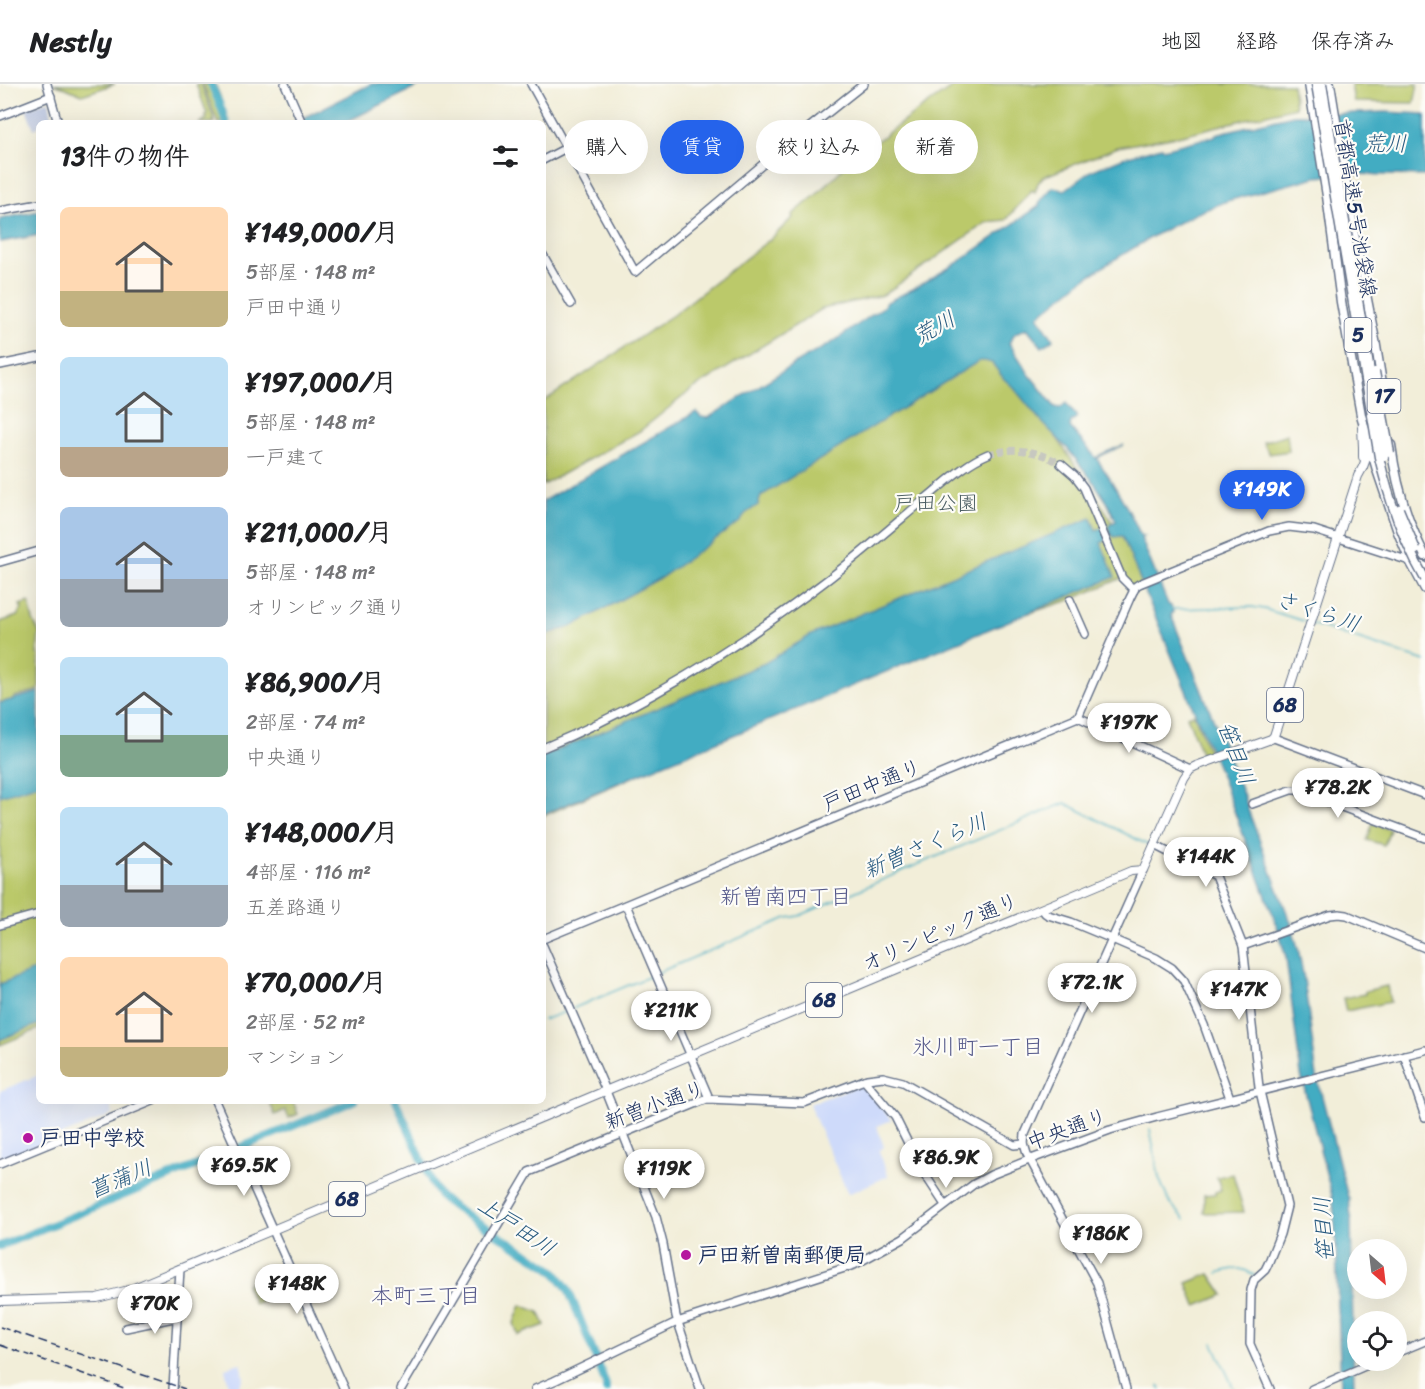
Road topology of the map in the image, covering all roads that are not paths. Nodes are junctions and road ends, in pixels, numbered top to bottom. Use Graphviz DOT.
graph roads {
  1 [pos="47,84"];
  2 [pos="285,84"];
  3 [pos="531,84"];
  4 [pos="864,84"];
  5 [pos="1309,84"];
  6 [pos="1316,84"];
  7 [pos="1322,84"];
  8 [pos="1330,84"];
  9 [pos="51,96"];
  10 [pos="0,116"];
  11 [pos="57,120"];
  12 [pos="301,120"];
  13 [pos="564,144"];
  14 [pos="564,149"];
  15 [pos="546,158"];
  16 [pos="580,174"];
  17 [pos="36,205"];
  18 [pos="0,212"];
  19 [pos="1347,252"];
  20 [pos="546,260"];
  21 [pos="571,304"];
  22 [pos="36,358"];
  23 [pos="0,365"];
  24 [pos="1381,379"];
  25 [pos="1361,416"];
  26 [pos="1370,447"];
  27 [pos="988,454"];
  28 [pos="1062,464"];
  29 [pos="1395,474"];
  30 [pos="1358,476"];
  31 [pos="1380,483"];
  32 [pos="1338,538"];
  33 [pos="36,552"];
  34 [pos="1425,556"];
  35 [pos="1410,561"];
  36 [pos="0,562"];
  37 [pos="1425,567"];
  38 [pos="1425,579"];
  39 [pos="1136,587"];
  40 [pos="1425,588"];
  41 [pos="1070,600"];
  42 [pos="1085,634"];
  43 [pos="1078,717"];
  44 [pos="1274,738"];
  45 [pos="546,747"];
  46 [pos="1190,769"];
  47 [pos="1425,795"];
  48 [pos="1252,804"];
  49 [pos="1425,838"];
  50 [pos="1154,846"];
  51 [pos="1143,870"];
  52 [pos="626,905"];
  53 [pos="1042,909"];
  54 [pos="36,915"];
  55 [pos="0,925"];
  56 [pos="546,938"];
  57 [pos="1112,939"];
  58 [pos="1243,946"];
  59 [pos="1425,948"];
  60 [pos="546,953"];
  61 [pos="1425,1050"];
  62 [pos="1404,1055"];
  63 [pos="691,1056"];
  64 [pos="864,1080"];
  65 [pos="1260,1090"];
  66 [pos="605,1091"];
  67 [pos="709,1098"];
  68 [pos="1230,1098"];
  69 [pos="146,1104"];
  70 [pos="216,1104"];
  71 [pos="1425,1118"];
  72 [pos="622,1133"];
  73 [pos="1024,1144"];
  74 [pos="1029,1160"];
  75 [pos="0,1164"];
  76 [pos="945,1205"];
  77 [pos="273,1230"];
  78 [pos="180,1269"];
  79 [pos="0,1301"];
  80 [pos="178,1317"];
  81 [pos="678,1322"];
  82 [pos="126,1328"];
  83 [pos="1425,1341"];
  84 [pos="1407,1348"];
  85 [pos="1354,1371"];
  86 [pos="172,1389"];
  87 [pos="344,1389"];
  88 [pos="401,1389"];
  89 [pos="535,1389"];
  90 [pos="700,1389"];
  91 [pos="1126,1389"];
  92 [pos="1270,1389"];
  93 [pos="1312,1389"];
  1 -- 9 [label="street"];
  2 -- 12 [label="street"];
  3 -- 13 [label="street"];
  4 -- 16 [label="street"];
  5 -- 25 [label="highway, 17"];
  6 -- 19 [label="highway, 首都高速5号池袋線 / 5, bridge"];
  7 -- 19 [label="highway, 首都高速5号池袋線 / 5, bridge"];
  8 -- 24 [label="highway, 17"];
  9 -- 10 [label="street"];
  9 -- 11 [label="street"];
  14 -- 15 [label="street"];
  17 -- 18 [label="street"];
  19 -- 29 [label="highway, bridge"];
  19 -- 31 [label="highway, bridge"];
  19 -- 37 [label="highway, 首都高速5号池袋線 / 5, bridge"];
  19 -- 38 [label="highway, 首都高速5号池袋線 / 5, bridge"];
  20 -- 21 [label="street"];
  22 -- 23 [label="street"];
  24 -- 26 [label="main road, 68"];
  24 -- 29 [label="highway, 17"];
  25 -- 26 [label="highway, 17"];
  25 -- 30 [label="main road, 68"];
  26 -- 30 [label="main road, 68"];
  26 -- 31 [label="highway, 17"];
  27 -- 45 [label="street"];
  28 -- 39 [label="street"];
  29 -- 34 [label="highway, 17"];
  30 -- 32 [label="main road, 68"];
  31 -- 35 [label="highway, 17"];
  32 -- 35 [label="street"];
  32 -- 39 [label="street"];
  32 -- 44 [label="main road, 68"];
  33 -- 36 [label="street"];
  35 -- 37 [label="street"];
  35 -- 40 [label="highway, 17"];
  39 -- 43 [label="street"];
  41 -- 42 [label="street"];
  43 -- 46 [label="street"];
  43 -- 52 [label="street, 戸田中通り"];
  44 -- 46 [label="main road, 68"];
  44 -- 47 [label="street"];
  46 -- 50 [label="main road"];
  48 -- 49 [label="street"];
  50 -- 51 [label="main road"];
  50 -- 58 [label="street"];
  51 -- 53 [label="main road, オリンピック通り / 68"];
  51 -- 57 [label="street"];
  52 -- 56 [label="street, 戸田中通り"];
  52 -- 63 [label="street"];
  53 -- 57 [label="street"];
  53 -- 63 [label="main road, オリンピック通り / 68"];
  54 -- 55 [label="street"];
  57 -- 68 [label="street"];
  57 -- 73 [label="street"];
  58 -- 59 [label="street"];
  58 -- 65 [label="street"];
  60 -- 66 [label="street"];
  61 -- 62 [label="street"];
  62 -- 65 [label="street, 中央通り"];
  62 -- 71 [label="street"];
  63 -- 66 [label="main road, オリンピック通り / 68"];
  63 -- 67 [label="street"];
  64 -- 67 [label="street, 新曽小通り"];
  64 -- 73 [label="street, 新曽小通り"];
  64 -- 76 [label="street"];
  65 -- 68 [label="street, 中央通り"];
  65 -- 92 [label="street"];
  66 -- 72 [label="street"];
  66 -- 77 [label="main road, オリンピック通り / 68"];
  67 -- 72 [label="street, 新曽小通り"];
  68 -- 74 [label="street, 中央通り"];
  69 -- 75 [label="street"];
  70 -- 77 [label="street"];
  72 -- 81 [label="street"];
  72 -- 88 [label="street, 新曽小通り"];
  73 -- 74 [label="street"];
  74 -- 76 [label="street, 中央通り"];
  74 -- 91 [label="street"];
  76 -- 81 [label="street, 中央通り"];
  77 -- 78 [label="main road, オリンピック通り / 68"];
  77 -- 87 [label="street"];
  78 -- 79 [label="main road, オリンピック通り / 68"];
  78 -- 80 [label="street"];
  80 -- 82 [label="street"];
  80 -- 86 [label="street"];
  81 -- 89 [label="street, 中央通り"];
  81 -- 90 [label="street"];
  83 -- 84 [label="street"];
  85 -- 93 [label="street"];
}
